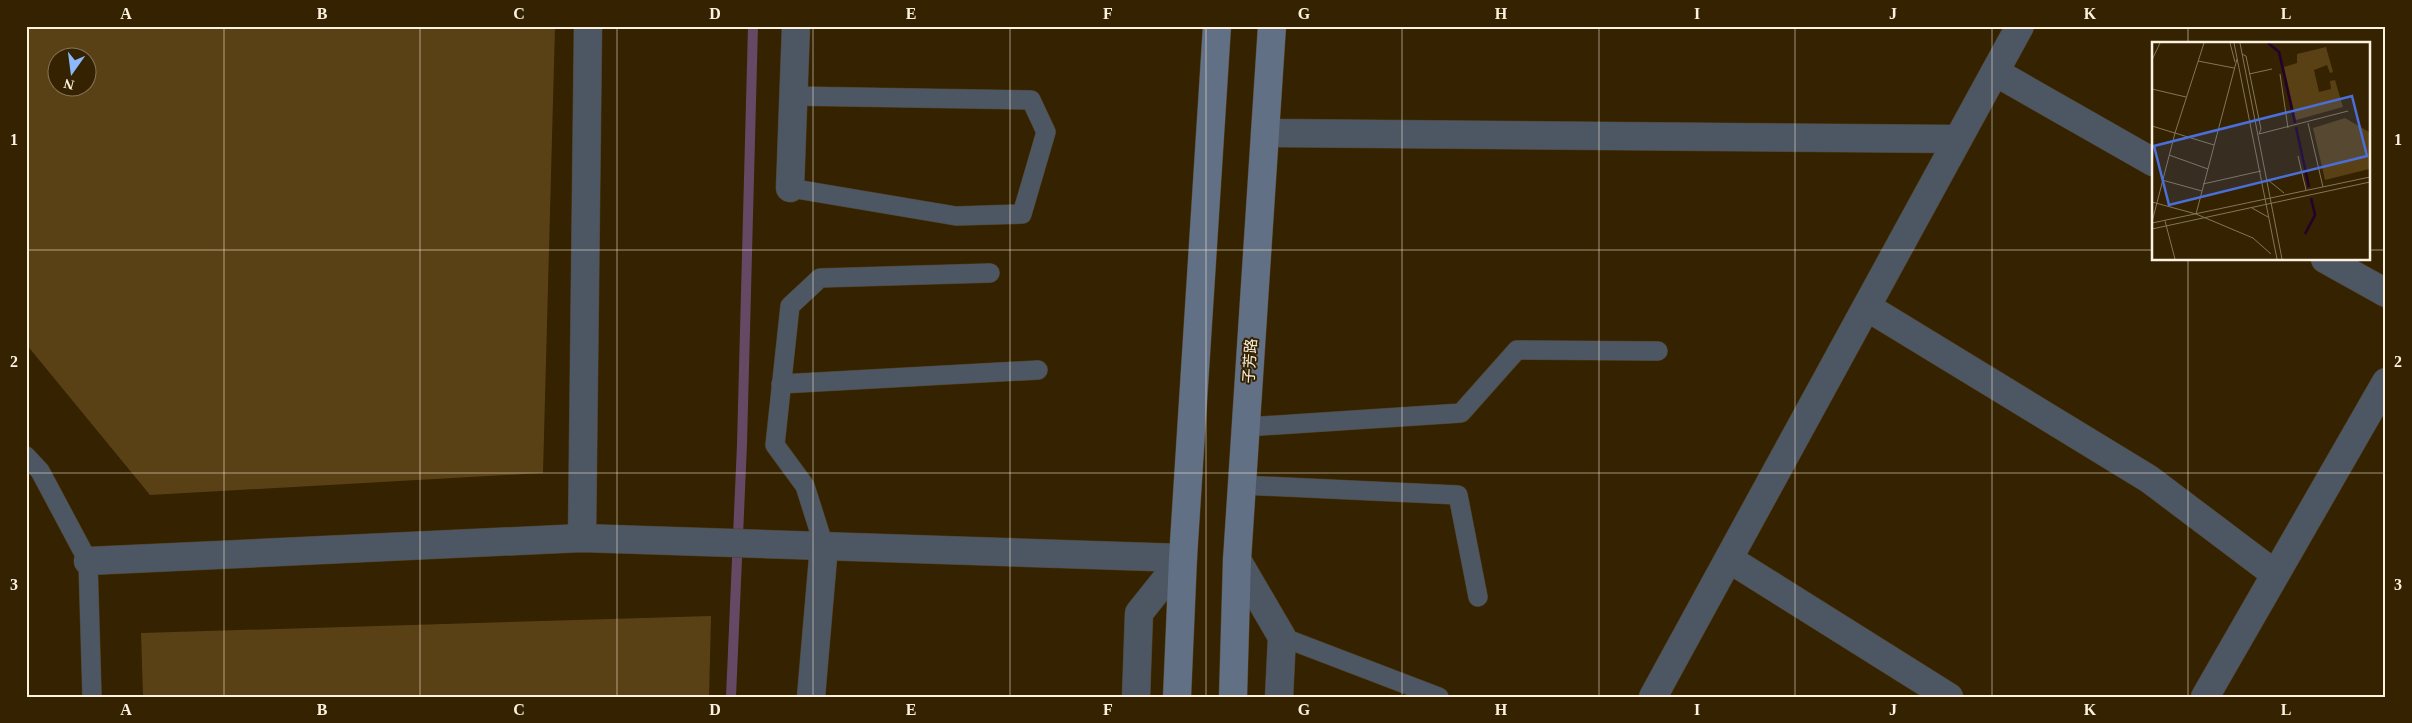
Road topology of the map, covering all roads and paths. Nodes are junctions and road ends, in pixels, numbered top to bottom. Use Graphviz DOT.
graph roads {
  1 [pos="588,26"];
  2 [pos="796,26"];
  3 [pos="1208,26"];
  4 [pos="1272,26"];
  5 [pos="2020,26"];
  6 [pos="1216,39"];
  7 [pos="1995,72"];
  8 [pos="793,96"];
  9 [pos="1265,133"];
  10 [pos="1958,139"];
  11 [pos="2152,161"];
  12 [pos="790,188"];
  13 [pos="2327,260"];
  14 [pos="990,273"];
  15 [pos="2386,293"];
  16 [pos="1867,307"];
  17 [pos="1658,351"];
  18 [pos="1038,370"];
  19 [pos="781,384"];
  20 [pos="2384,389"];
  21 [pos="1246,427"];
  22 [pos="26,456"];
  23 [pos="1242,485"];
  24 [pos="582,538"];
  25 [pos="824,546"];
  26 [pos="1183,558"];
  27 [pos="1729,558"];
  28 [pos="1237,560"];
  29 [pos="88,561"];
  30 [pos="2275,574"];
  31 [pos="1478,597"];
  32 [pos="1282,637"];
  33 [pos="92,697"];
  34 [pos="811,697"];
  35 [pos="1136,697"];
  36 [pos="1177,697"];
  37 [pos="1233,697"];
  38 [pos="1279,697"];
  39 [pos="1439,697"];
  40 [pos="1653,697"];
  41 [pos="1949,697"];
  42 [pos="2205,697"];
  1 -- 24 [label="street"];
  2 -- 8 [label="street"];
  3 -- 6 [label="main road"];
  4 -- 9 [label="main road, 子芳路"];
  5 -- 7 [label="street"];
  6 -- 26 [label="main road"];
  7 -- 10 [label="street"];
  7 -- 11 [label="street"];
  8 -- 12 [label="street"];
  8 -- 12 [label="lane"];
  9 -- 10 [label="street"];
  9 -- 21 [label="main road, 子芳路"];
  10 -- 16 [label="street"];
  13 -- 15 [label="street"];
  14 -- 19 [label="lane"];
  16 -- 27 [label="street"];
  16 -- 30 [label="street"];
  17 -- 21 [label="lane"];
  18 -- 19 [label="lane"];
  19 -- 25 [label="lane"];
  20 -- 30 [label="street"];
  21 -- 23 [label="main road, 子芳路"];
  22 -- 29 [label="lane"];
  23 -- 28 [label="main road, 子芳路"];
  23 -- 31 [label="lane"];
  24 -- 25 [label="street"];
  24 -- 29 [label="street"];
  25 -- 26 [label="street"];
  25 -- 34 [label="street"];
  26 -- 35 [label="street"];
  26 -- 36 [label="main road"];
  27 -- 40 [label="street"];
  27 -- 41 [label="street"];
  28 -- 32 [label="street"];
  28 -- 37 [label="main road, 子芳路"];
  29 -- 33 [label="lane"];
  30 -- 42 [label="street"];
  32 -- 38 [label="street"];
  32 -- 39 [label="lane"];
}
